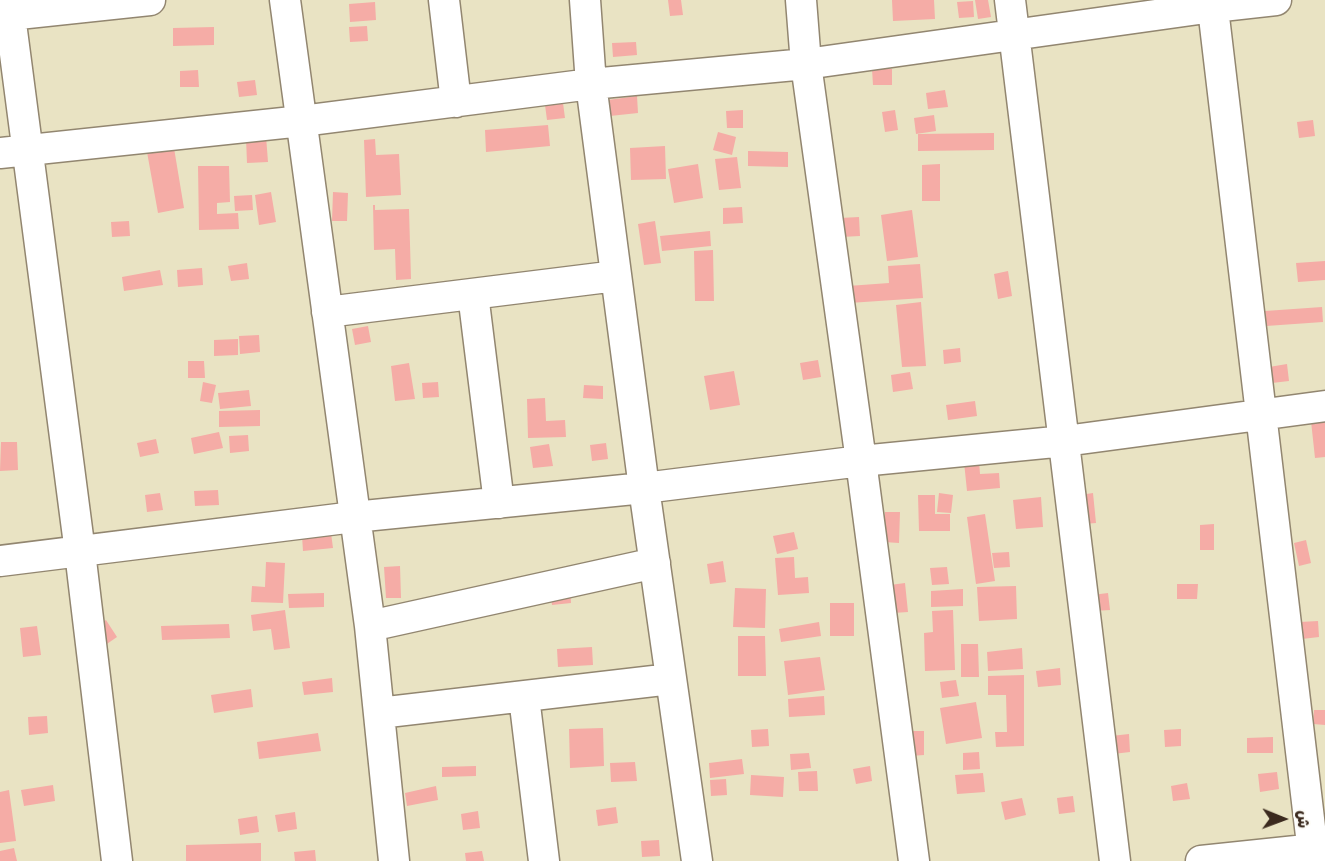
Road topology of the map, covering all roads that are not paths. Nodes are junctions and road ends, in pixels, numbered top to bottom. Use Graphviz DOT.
graph roads {
  1 [pos="150,0"];
  2 [pos="285,0"];
  3 [pos="444,0"];
  4 [pos="585,0"];
  5 [pos="801,0"];
  6 [pos="1010,0"];
  7 [pos="1276,0"];
  8 [pos="1213,3"];
  9 [pos="8,7"];
  10 [pos="1013,35"];
  11 [pos="806,64"];
  12 [pos="591,84"];
  13 [pos="456,102"];
  14 [pos="302,121"];
  15 [pos="13,151"];
  16 [pos="616,276"];
  17 [pos="473,294"];
  18 [pos="327,312"];
  19 [pos="1325,406"];
  20 [pos="1263,415"];
  21 [pos="1065,441"];
  22 [pos="861,461"];
  23 [pos="644,488"];
  24 [pos="499,503"];
  25 [pos="354,517"];
  26 [pos="80,552"];
  27 [pos="0,561"];
  28 [pos="655,563"];
  29 [pos="370,626"];
  30 [pos="671,680"];
  31 [pos="524,697"];
  32 [pos="379,713"];
  33 [pos="1317,853"];
  34 [pos="117,861"];
  35 [pos="394,861"];
  36 [pos="544,861"];
  37 [pos="697,861"];
  38 [pos="914,861"];
  39 [pos="1115,861"];
  40 [pos="1201,861"];
  1 -- 9 [label="street"];
  2 -- 14 [label="street"];
  3 -- 13 [label="street"];
  4 -- 12 [label="street"];
  5 -- 11 [label="street"];
  6 -- 10 [label="street"];
  7 -- 8 [label="street"];
  8 -- 10 [label="street"];
  8 -- 20 [label="street"];
  9 -- 15 [label="street"];
  10 -- 11 [label="street"];
  10 -- 21 [label="street"];
  11 -- 12 [label="street"];
  11 -- 22 [label="street"];
  12 -- 13 [label="street"];
  12 -- 16 [label="street"];
  13 -- 14 [label="street"];
  14 -- 15 [label="street"];
  14 -- 18 [label="street"];
  15 -- 26 [label="street"];
  16 -- 17 [label="street"];
  16 -- 23 [label="street"];
  17 -- 18 [label="street"];
  17 -- 24 [label="street"];
  18 -- 25 [label="street"];
  19 -- 20 [label="street"];
  20 -- 21 [label="street"];
  20 -- 33 [label="street"];
  21 -- 22 [label="street"];
  21 -- 39 [label="street"];
  22 -- 23 [label="street"];
  22 -- 38 [label="street"];
  23 -- 24 [label="street"];
  23 -- 28 [label="street"];
  24 -- 25 [label="street"];
  25 -- 26 [label="street"];
  25 -- 29 [label="street"];
  26 -- 27 [label="street"];
  26 -- 34 [label="street"];
  28 -- 29 [label="street"];
  28 -- 30 [label="street"];
  29 -- 32 [label="street"];
  30 -- 31 [label="street"];
  30 -- 37 [label="street"];
  31 -- 32 [label="street"];
  31 -- 36 [label="street"];
  32 -- 35 [label="street"];
  33 -- 40 [label="street"];
}
